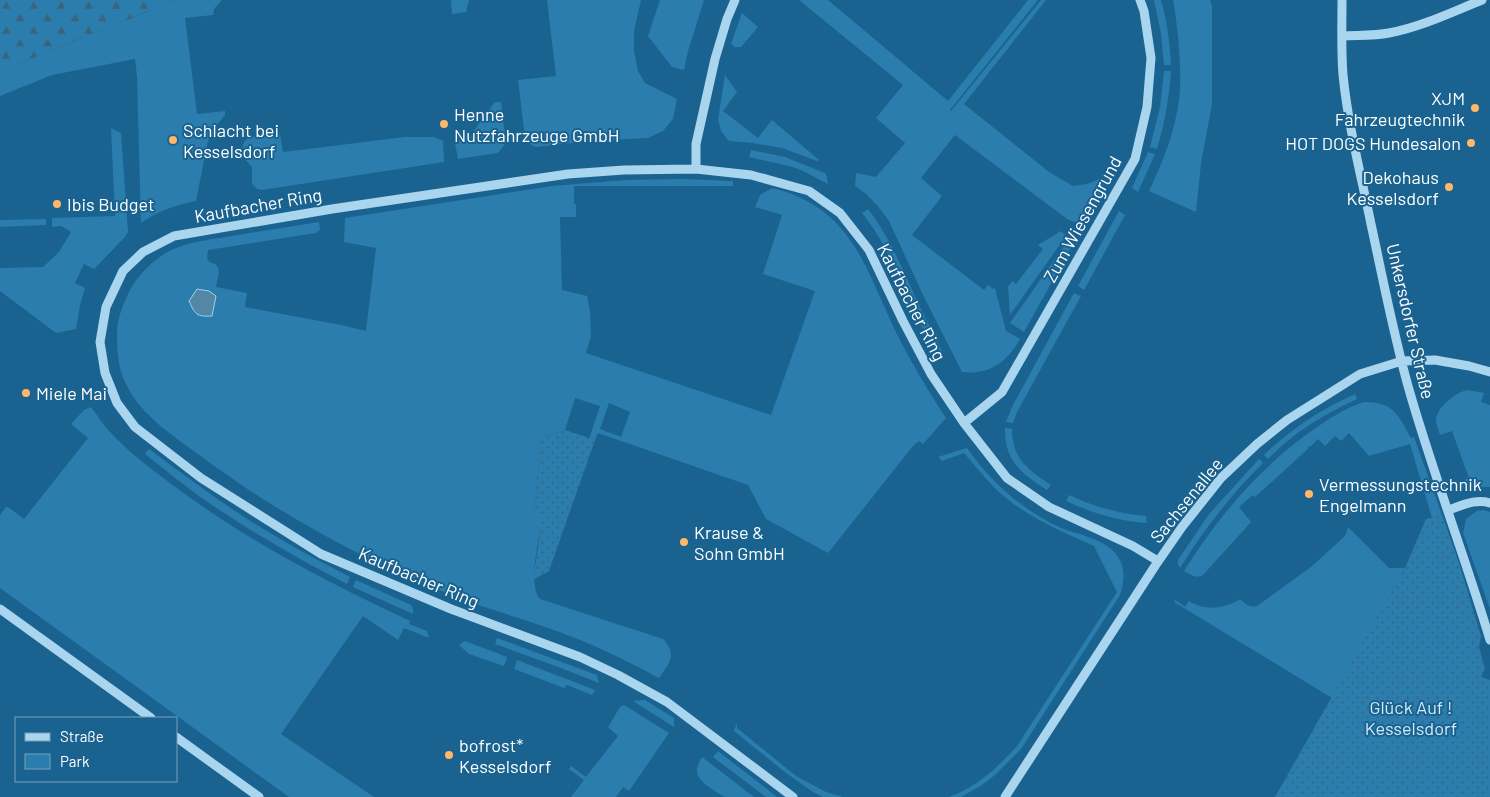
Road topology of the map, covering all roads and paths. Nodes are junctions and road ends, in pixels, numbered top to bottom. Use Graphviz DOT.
graph roads {
  1 [pos="735,0"];
  2 [pos="1140,0"];
  3 [pos="1342,0"];
  4 [pos="1482,0"];
  5 [pos="1342,36"];
  6 [pos="696,169"];
  7 [pos="1402,361"];
  8 [pos="1490,372"];
  9 [pos="964,423"];
  10 [pos="1490,503"];
  11 [pos="1448,510"];
  12 [pos="1158,561"];
  13 [pos="0,609"];
  14 [pos="1490,640"];
  15 [pos="150,717"];
  16 [pos="178,738"];
  17 [pos="259,797"];
  18 [pos="793,797"];
  19 [pos="1005,797"];
  1 -- 6 [label="street"];
  2 -- 9 [label="street, Zum Wiesengrund"];
  3 -- 5 [label="street, Unkersdorfer Straße"];
  4 -- 5 [label="street"];
  5 -- 7 [label="street, Unkersdorfer Straße"];
  6 -- 9 [label="street, Kaufbacher Ring"];
  6 -- 18 [label="street, Kaufbacher Ring"];
  7 -- 8 [label="street, Sachsenallee"];
  7 -- 11 [label="street, Unkersdorfer Straße"];
  7 -- 12 [label="street, Sachsenallee"];
  9 -- 12 [label="street, Kaufbacher Ring"];
  10 -- 11 [label="street"];
  11 -- 14 [label="street, Unkersdorfer Straße"];
  12 -- 19 [label="street, Sachsenallee"];
  13 -- 15 [label="street"];
  16 -- 17 [label="street"];
}
